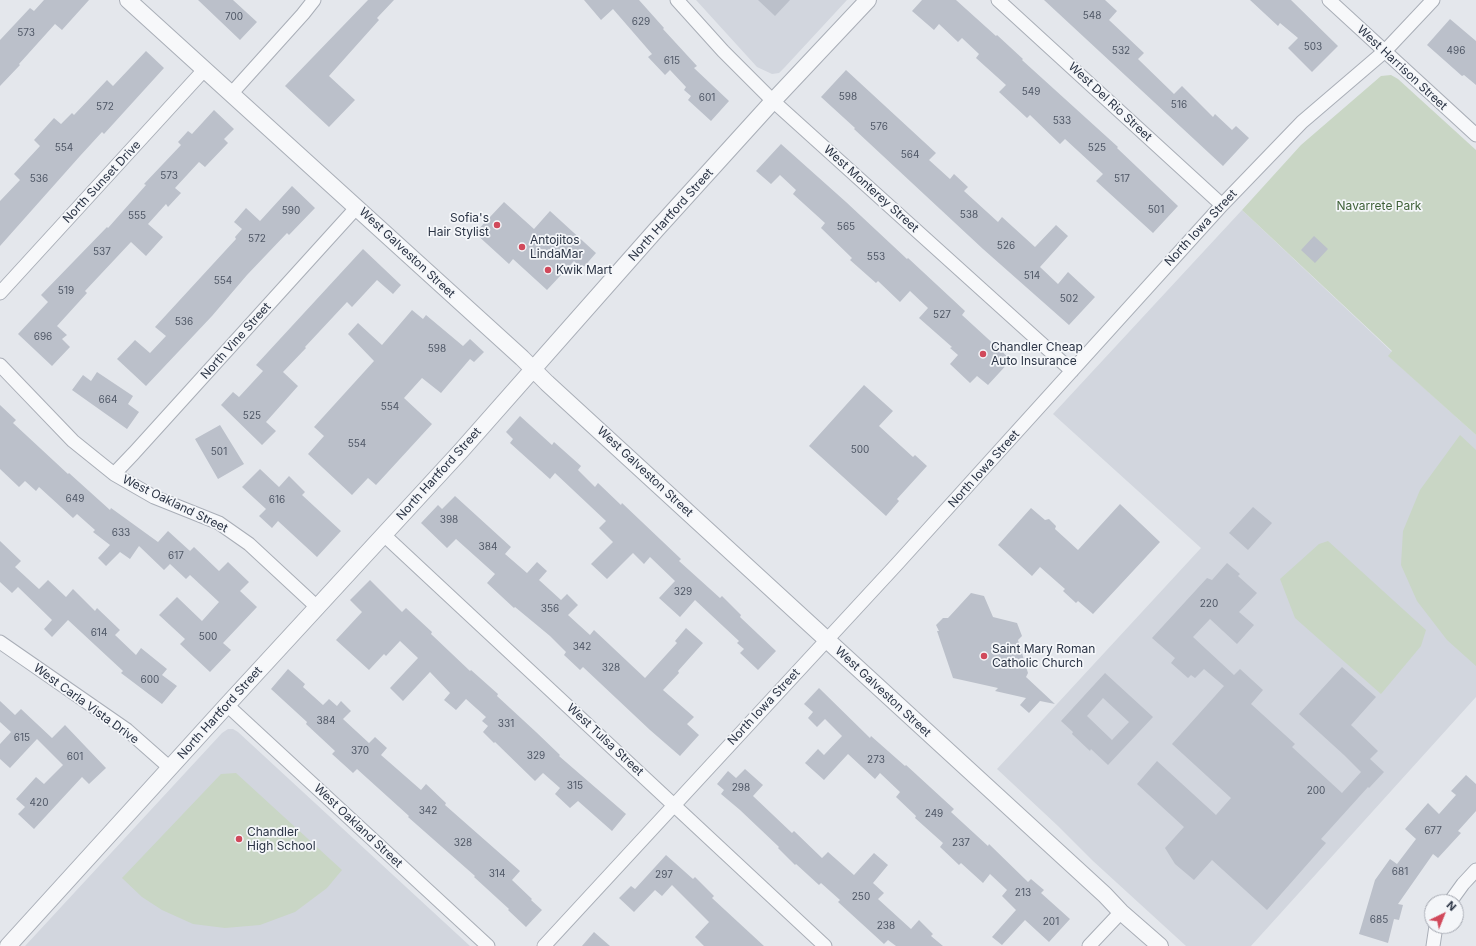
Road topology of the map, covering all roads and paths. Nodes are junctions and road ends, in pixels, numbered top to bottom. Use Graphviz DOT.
graph roads {
  1 [pos="128,0"];
  2 [pos="314,0"];
  3 [pos="677,0"];
  4 [pos="868,0"];
  5 [pos="998,0"];
  6 [pos="1329,0"];
  7 [pos="1433,0"];
  8 [pos="1384,51"];
  9 [pos="204,70"];
  10 [pos="231,94"];
  11 [pos="773,101"];
  12 [pos="1476,135"];
  13 [pos="1222,205"];
  14 [pos="357,207"];
  15 [pos="0,293"];
  16 [pos="0,365"];
  17 [pos="533,369"];
  18 [pos="1072,371"];
  19 [pos="114,474"];
  20 [pos="384,535"];
  21 [pos="318,608"];
  22 [pos="827,640"];
  23 [pos="0,642"];
  24 [pos="227,705"];
  25 [pos="170,768"];
  26 [pos="674,805"];
  27 [pos="1476,870"];
  28 [pos="1456,894"];
  29 [pos="1122,912"];
  30 [pos="1435,934"];
  31 [pos="8,946"];
  32 [pos="488,946"];
  33 [pos="544,946"];
  34 [pos="825,946"];
  35 [pos="1089,946"];
  36 [pos="1160,946"];
  37 [pos="1433,946"];
  1 -- 9 [label="street, West Galveston Street"];
  2 -- 10 [label="street"];
  3 -- 11 [label="street, West Monterey Street"];
  4 -- 11 [label="street, North Hartford Street"];
  5 -- 13 [label="street, West Del Rio Street"];
  6 -- 8 [label="street, West Harrison Street"];
  7 -- 8 [label="street, North Iowa Street"];
  8 -- 12 [label="street, West Harrison Street"];
  8 -- 13 [label="street, North Iowa Street"];
  9 -- 10 [label="street, West Galveston Street"];
  9 -- 15 [label="street, North Sunset Drive"];
  10 -- 14 [label="street, West Galveston Street"];
  11 -- 17 [label="street, North Hartford Street"];
  11 -- 18 [label="street, West Monterey Street"];
  13 -- 18 [label="street, North Iowa Street"];
  14 -- 17 [label="street, West Galveston Street"];
  14 -- 19 [label="street, North Vine Street"];
  16 -- 19 [label="street, West Oakland Street"];
  17 -- 20 [label="street, North Hartford Street"];
  17 -- 22 [label="street, West Galveston Street"];
  18 -- 22 [label="street, North Iowa Street"];
  19 -- 21 [label="street, West Oakland Street"];
  20 -- 21 [label="street, North Hartford Street"];
  20 -- 26 [label="street, West Tulsa Street"];
  21 -- 24 [label="street, North Hartford Street"];
  22 -- 26 [label="street, North Iowa Street"];
  22 -- 29 [label="street, West Galveston Street"];
  23 -- 25 [label="street, West Carla Vista Drive"];
  24 -- 25 [label="street, North Hartford Street"];
  24 -- 32 [label="street, West Oakland Street"];
  25 -- 31 [label="street, North Hartford Street"];
  26 -- 33 [label="street, North Iowa Street"];
  26 -- 34 [label="street, West Tulsa Street"];
  27 -- 28 [label="street"];
  29 -- 35 [label="street"];
  29 -- 36 [label="street, West Galveston Street"];
  30 -- 37 [label="street"];
}
